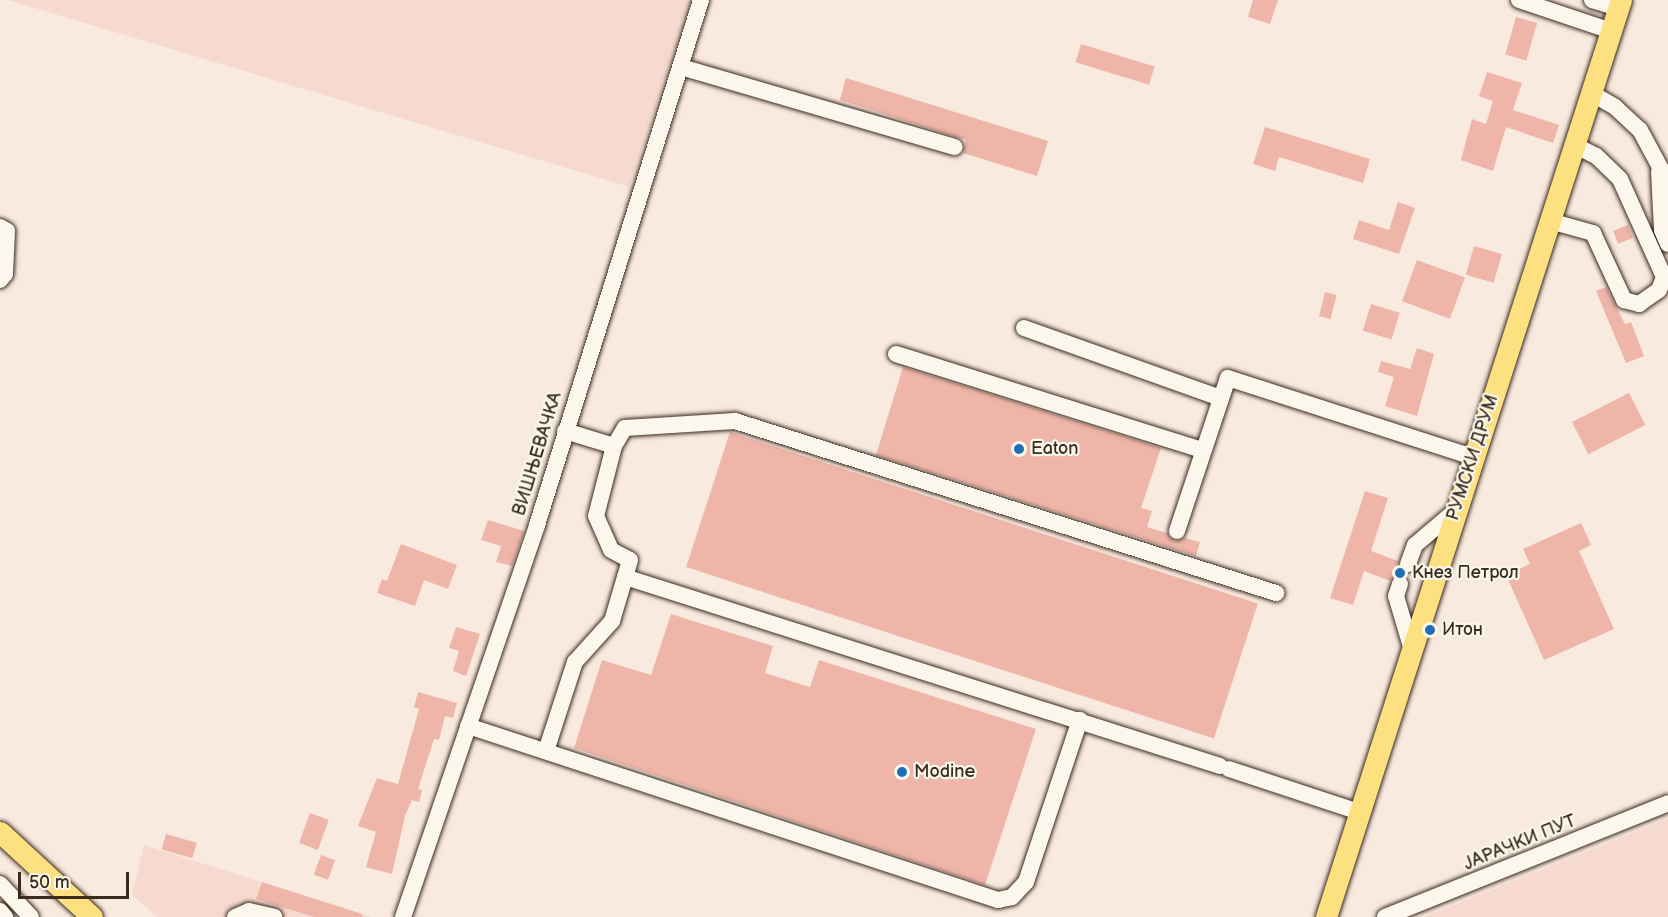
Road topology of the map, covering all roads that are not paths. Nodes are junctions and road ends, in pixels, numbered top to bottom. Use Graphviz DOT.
graph roads {
  1 [pos="701,0"];
  2 [pos="1519,0"];
  3 [pos="1592,0"];
  4 [pos="1620,4"];
  5 [pos="1611,31"];
  6 [pos="681,67"];
  7 [pos="1591,93"];
  8 [pos="1574,145"];
  9 [pos="955,147"];
  10 [pos="1663,177"];
  11 [pos="1551,221"];
  12 [pos="0,227"];
  13 [pos="1668,244"];
  14 [pos="0,280"];
  15 [pos="1024,328"];
  16 [pos="896,354"];
  17 [pos="1221,398"];
  18 [pos="565,431"];
  19 [pos="614,446"];
  20 [pos="1203,450"];
  21 [pos="1473,457"];
  22 [pos="1455,511"];
  23 [pos="1177,531"];
  24 [pos="1408,564"];
  25 [pos="625,577"];
  26 [pos="1401,585"];
  27 [pos="1276,593"];
  28 [pos="1412,650"];
  29 [pos="1080,720"];
  30 [pos="468,726"];
  31 [pos="546,751"];
  32 [pos="1668,803"];
  33 [pos="1359,812"];
  34 [pos="0,832"];
  35 [pos="0,884"];
  36 [pos="0,911"];
  37 [pos="4,917"];
  38 [pos="31,917"];
  39 [pos="92,917"];
  40 [pos="235,917"];
  41 [pos="274,917"];
  42 [pos="404,917"];
  43 [pos="1326,917"];
  44 [pos="1385,917"];
  1 -- 6 [label="street, ВИШЊЕВАЧКА"];
  2 -- 5 [label="street"];
  3 -- 4 [label="street"];
  4 -- 5 [label="main road, РУМСКИ ДРУМ"];
  5 -- 7 [label="main road, РУМСКИ ДРУМ"];
  6 -- 9 [label="street"];
  6 -- 18 [label="street, ВИШЊЕВАЧКА"];
  7 -- 8 [label="main road, РУМСКИ ДРУМ"];
  7 -- 10 [label="street"];
  8 -- 11 [label="main road, РУМСКИ ДРУМ"];
  8 -- 11 [label="street"];
  10 -- 13 [label="street"];
  11 -- 21 [label="main road, РУМСКИ ДРУМ"];
  12 -- 14 [label="street"];
  15 -- 17 [label="street"];
  16 -- 20 [label="street"];
  17 -- 20 [label="street"];
  17 -- 21 [label="street"];
  18 -- 19 [label="street"];
  18 -- 30 [label="street, ВИШЊЕВАЧКА"];
  19 -- 25 [label="street"];
  19 -- 27 [label="street"];
  20 -- 23 [label="street"];
  21 -- 22 [label="main road, РУМСКИ ДРУМ"];
  22 -- 24 [label="street"];
  22 -- 28 [label="main road, РУМСКИ ДРУМ"];
  25 -- 29 [label="street"];
  25 -- 31 [label="street"];
  26 -- 28 [label="street"];
  28 -- 33 [label="main road, РУМСКИ ДРУМ"];
  29 -- 31 [label="street"];
  29 -- 33 [label="street"];
  30 -- 31 [label="street"];
  30 -- 42 [label="street, ВИШЊЕВАЧКА"];
  32 -- 44 [label="street, ЈАРАЧКИ ПУТ"];
  33 -- 43 [label="main road, РУМСКИ ДРУМ"];
  34 -- 39 [label="main road"];
  35 -- 38 [label="street"];
  36 -- 37 [label="street"];
  40 -- 41 [label="street"];
}
